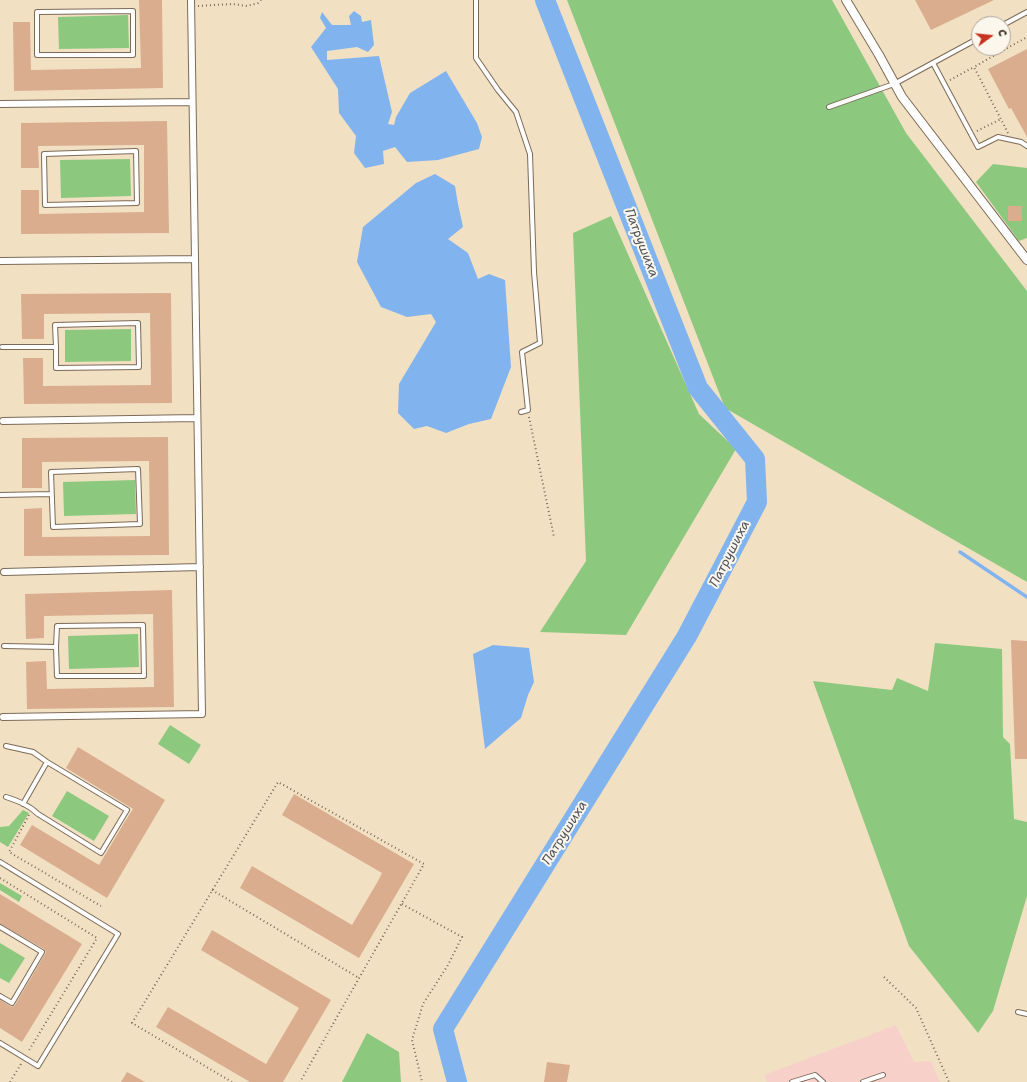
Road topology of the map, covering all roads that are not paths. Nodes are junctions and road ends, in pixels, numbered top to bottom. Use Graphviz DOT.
graph roads {
  1 [pos="191,0"];
  2 [pos="476,0"];
  3 [pos="846,0"];
  4 [pos="1027,12"];
  5 [pos="1011,21"];
  6 [pos="971,42"];
  7 [pos="133,55"];
  8 [pos="933,63"];
  9 [pos="894,84"];
  10 [pos="192,102"];
  11 [pos="2,104"];
  12 [pos="829,107"];
  13 [pos="1027,146"];
  14 [pos="44,154"];
  15 [pos="1026,258"];
  16 [pos="196,259"];
  17 [pos="0,261"];
  18 [pos="2,347"];
  19 [pos="56,347"];
  20 [pos="521,412"];
  21 [pos="197,418"];
  22 [pos="3,421"];
  23 [pos="51,494"];
  24 [pos="0,495"];
  25 [pos="200,567"];
  26 [pos="4,572"];
  27 [pos="4,646"];
  28 [pos="56,647"];
  29 [pos="4,717"];
  30 [pos="6,746"];
  31 [pos="47,762"];
  32 [pos="6,797"];
  33 [pos="23,804"];
  34 [pos="0,862"];
  35 [pos="0,927"];
  36 [pos="0,996"];
  37 [pos="1018,1012"];
  38 [pos="1027,1014"];
  39 [pos="0,1043"];
  40 [pos="883,1075"];
  41 [pos="792,1082"];
  42 [pos="823,1082"];
  43 [pos="863,1082"];
  1 -- 10 [label="street"];
  2 -- 20 [label="lane"];
  3 -- 9 [label="street"];
  4 -- 5 [label="lane"];
  6 -- 8 [label="lane"];
  7 -- 7 [label="lane"];
  8 -- 9 [label="lane"];
  8 -- 13 [label="lane"];
  9 -- 12 [label="lane"];
  9 -- 15 [label="street"];
  10 -- 11 [label="street"];
  10 -- 16 [label="street"];
  14 -- 14 [label="lane"];
  16 -- 17 [label="street"];
  16 -- 21 [label="street"];
  18 -- 19 [label="lane"];
  19 -- 19 [label="lane"];
  21 -- 22 [label="street"];
  21 -- 25 [label="street"];
  23 -- 23 [label="lane"];
  23 -- 24 [label="lane"];
  25 -- 26 [label="street"];
  25 -- 29 [label="street"];
  27 -- 28 [label="lane"];
  28 -- 28 [label="lane"];
  30 -- 31 [label="lane"];
  31 -- 33 [label="lane"];
  31 -- 33 [label="lane"];
  32 -- 33 [label="lane"];
  34 -- 39 [label="lane"];
  35 -- 36 [label="lane"];
  37 -- 38 [label="lane"];
  40 -- 43 [label="lane"];
  41 -- 42 [label="lane"];
}
